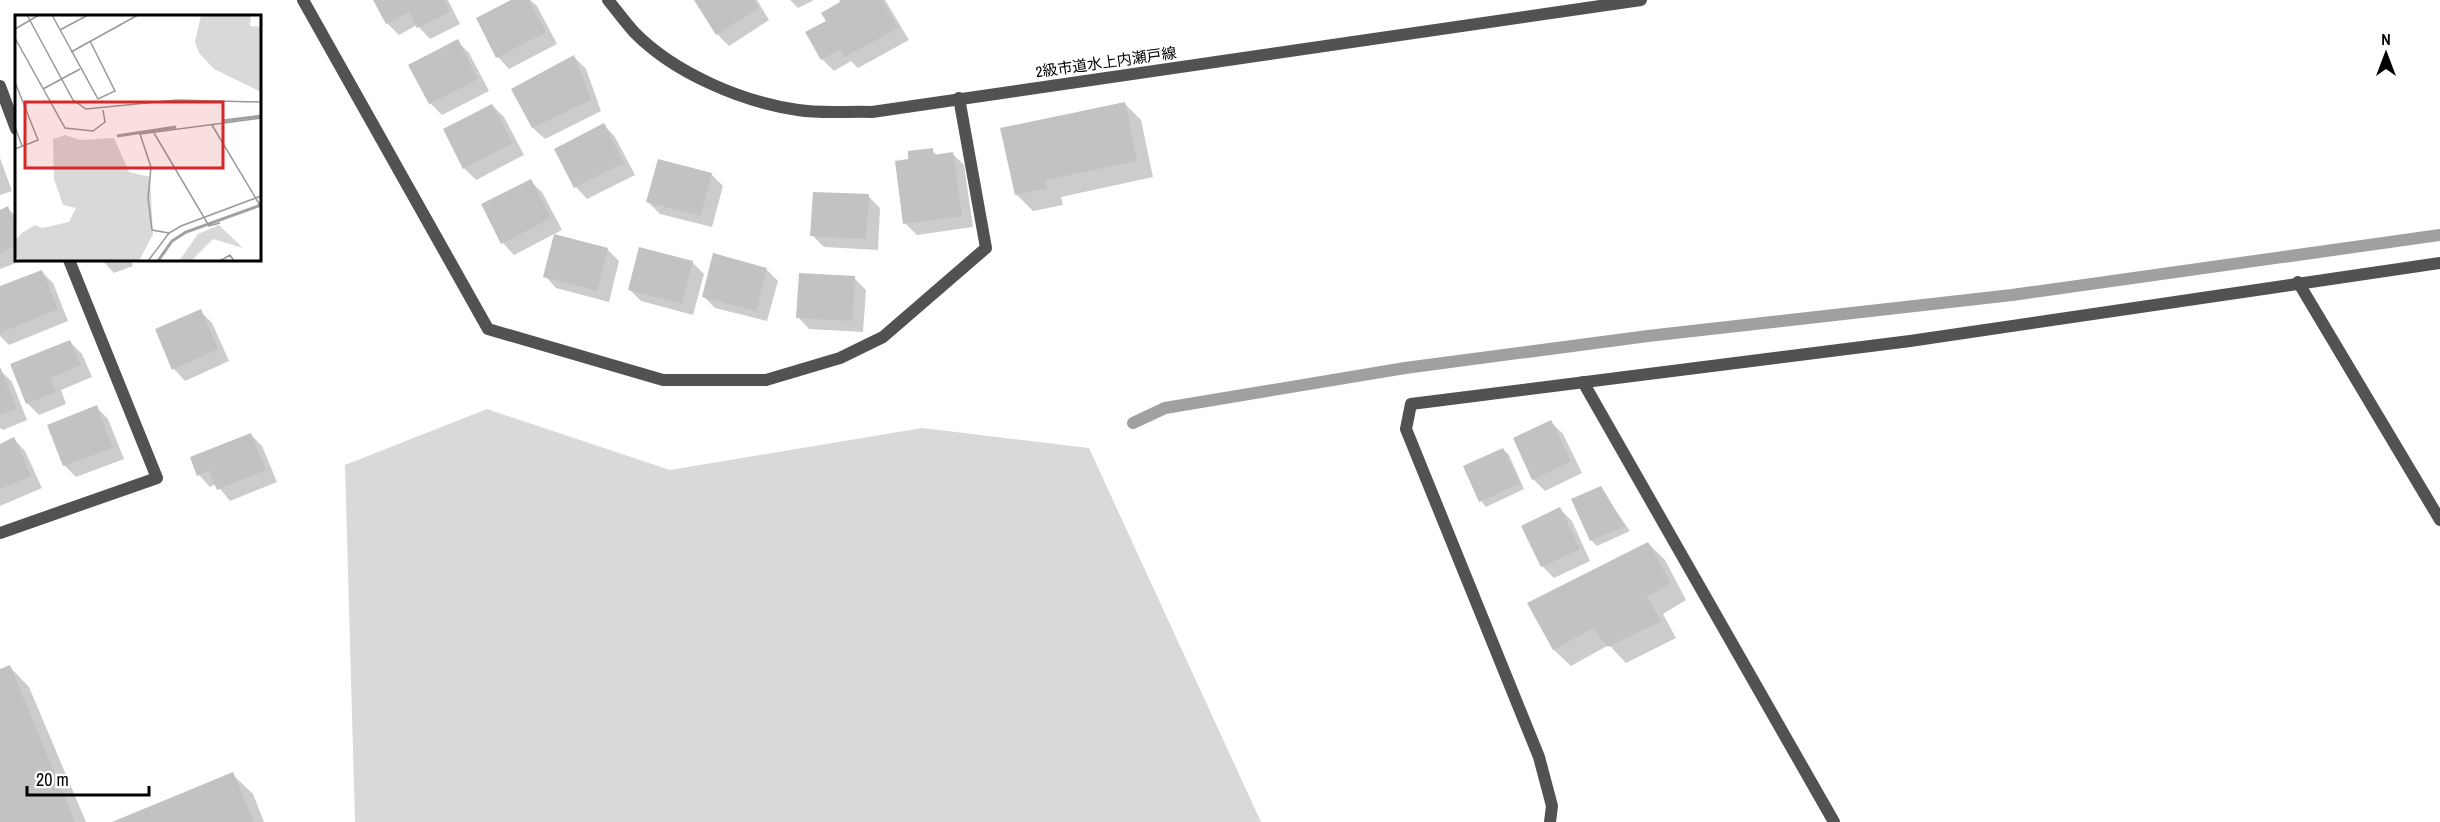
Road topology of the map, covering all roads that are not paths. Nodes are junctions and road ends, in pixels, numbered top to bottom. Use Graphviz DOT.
graph roads {
  1 [pos="303,0"];
  2 [pos="608,0"];
  3 [pos="1641,0"];
  4 [pos="0,86"];
  5 [pos="959,98"];
  6 [pos="15,126"];
  7 [pos="69,261"];
  8 [pos="2440,263"];
  9 [pos="2298,282"];
  10 [pos="1583,382"];
  11 [pos="2440,520"];
  12 [pos="0,533"];
  13 [pos="1550,822"];
  14 [pos="1834,822"];
  1 -- 5 [label="street"];
  2 -- 5 [label="street, 2級市道水上内瀬戸線"];
  3 -- 5 [label="street, 2級市道水上内瀬戸線"];
  4 -- 6 [label="street"];
  7 -- 12 [label="street"];
  8 -- 9 [label="street"];
  9 -- 10 [label="street"];
  9 -- 11 [label="street"];
  10 -- 13 [label="street"];
  10 -- 14 [label="street"];
}
